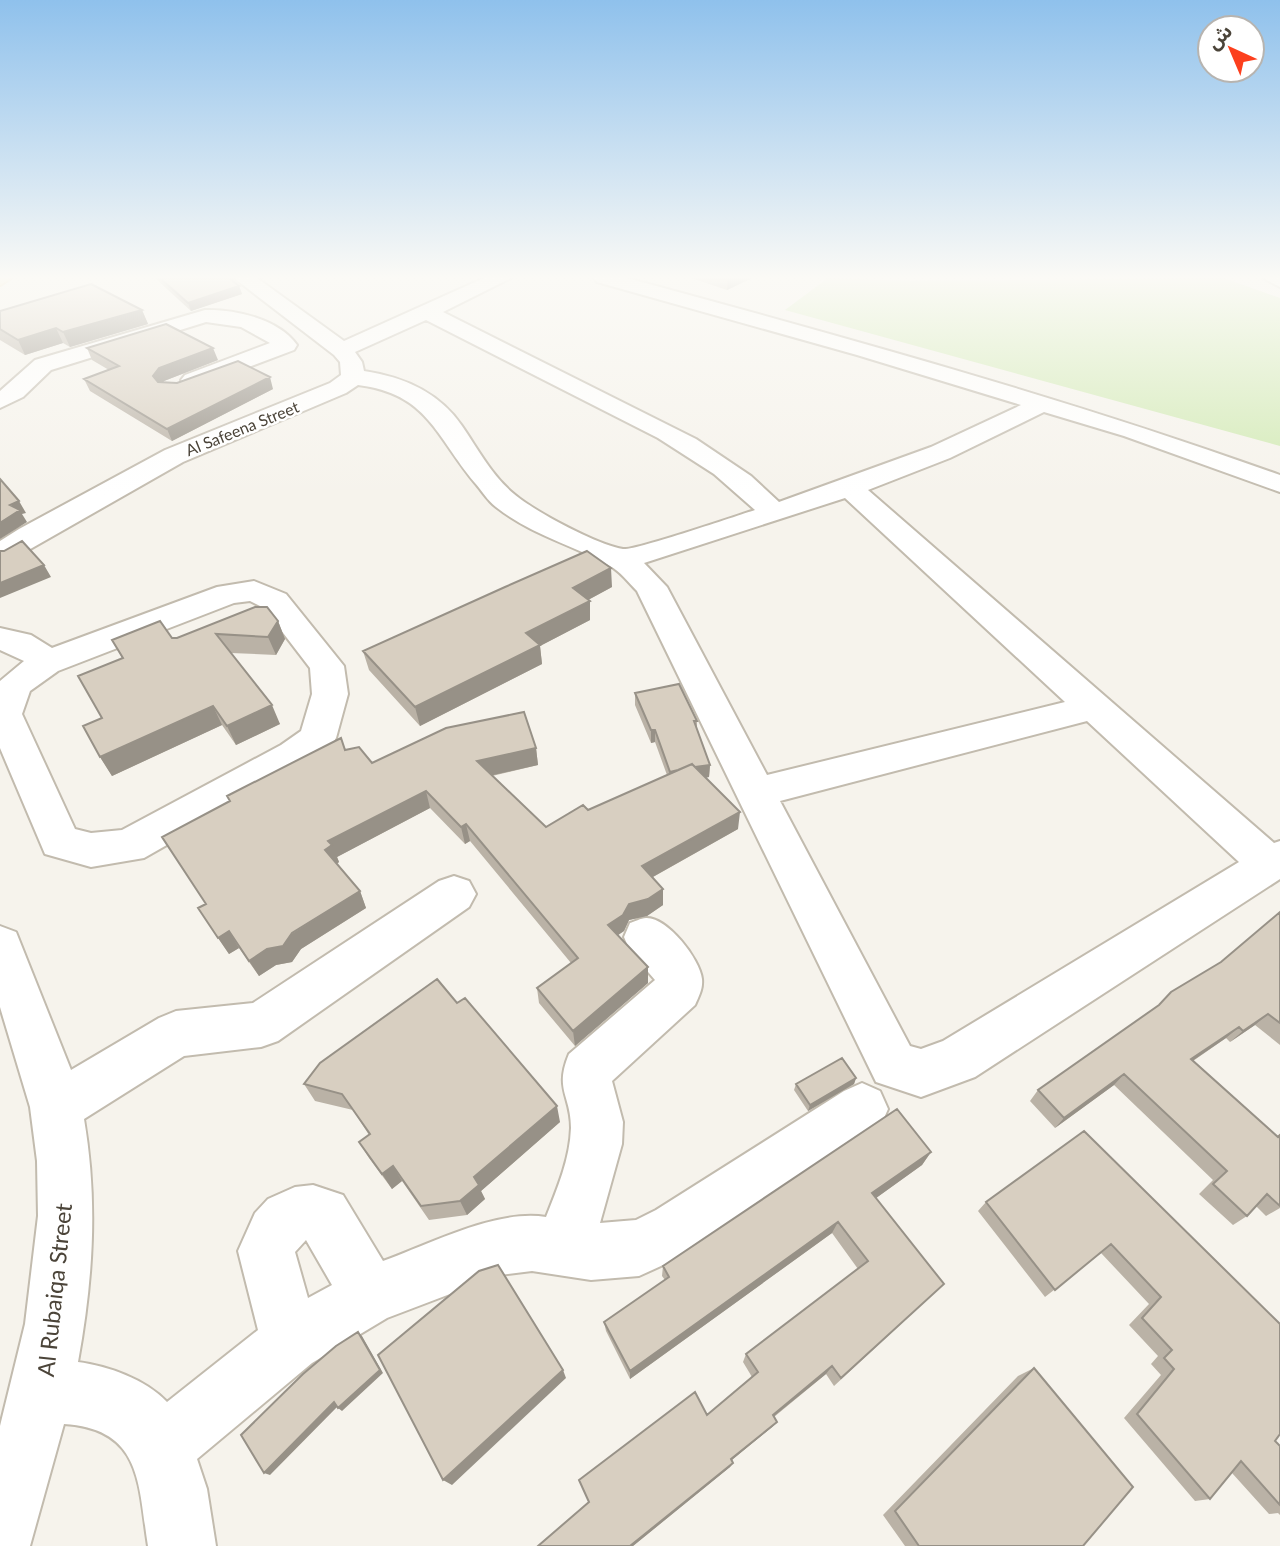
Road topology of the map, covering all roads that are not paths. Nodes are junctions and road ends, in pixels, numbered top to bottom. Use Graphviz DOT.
graph roads {
  1 [pos="92,350"];
  2 [pos="272,350"];
  3 [pos="330,350"];
  4 [pos="368,350"];
  5 [pos="504,350"];
  6 [pos="865,350"];
  7 [pos="347,364"];
  8 [pos="173,388"];
  9 [pos="0,401"];
  10 [pos="1041,404"];
  11 [pos="1280,484"];
  12 [pos="849,487"];
  13 [pos="773,512"];
  14 [pos="0,554"];
  15 [pos="623,560"];
  16 [pos="0,639"];
  17 [pos="46,663"];
  18 [pos="1094,707"];
  19 [pos="755,793"];
  20 [pos="1275,861"];
  21 [pos="454,894"];
  22 [pos="646,937"];
  23 [pos="0,947"];
  24 [pos="16,1029"];
  25 [pos="56,1107"];
  26 [pos="862,1110"];
  27 [pos="563,1247"];
  28 [pos="370,1295"];
  29 [pos="291,1342"];
  30 [pos="43,1392"];
  31 [pos="161,1447"];
  32 [pos="0,1448"];
  33 [pos="0,1535"];
  34 [pos="183,1546"];
  1 -- 9 [label="street"];
  2 -- 8 [label="street"];
  3 -- 7 [label="street"];
  4 -- 7 [label="street, Al Safeena Street"];
  5 -- 13 [label="street"];
  6 -- 10 [label="street"];
  7 -- 14 [label="street, Al Safeena Street"];
  7 -- 15 [label="street"];
  10 -- 11 [label="street"];
  10 -- 12 [label="street"];
  12 -- 13 [label="street"];
  12 -- 18 [label="street"];
  13 -- 15 [label="street"];
  15 -- 19 [label="street"];
  16 -- 17 [label="street"];
  17 -- 17 [label="street"];
  18 -- 19 [label="street"];
  18 -- 20 [label="street"];
  19 -- 20 [label="street"];
  21 -- 25 [label="street"];
  22 -- 27 [label="street"];
  23 -- 24 [label="street, Al Rubaiqa Street"];
  24 -- 25 [label="street, Al Rubaiqa Street"];
  25 -- 30 [label="street, Al Rubaiqa Street"];
  26 -- 27 [label="street"];
  27 -- 28 [label="street"];
  28 -- 29 [label="street"];
  28 -- 29 [label="street"];
  29 -- 31 [label="street"];
  30 -- 31 [label="street"];
  30 -- 32 [label="street, Al Rubaiqa Street"];
  30 -- 33 [label="street, Al Rubaiqa Street"];
  31 -- 34 [label="street"];
}
